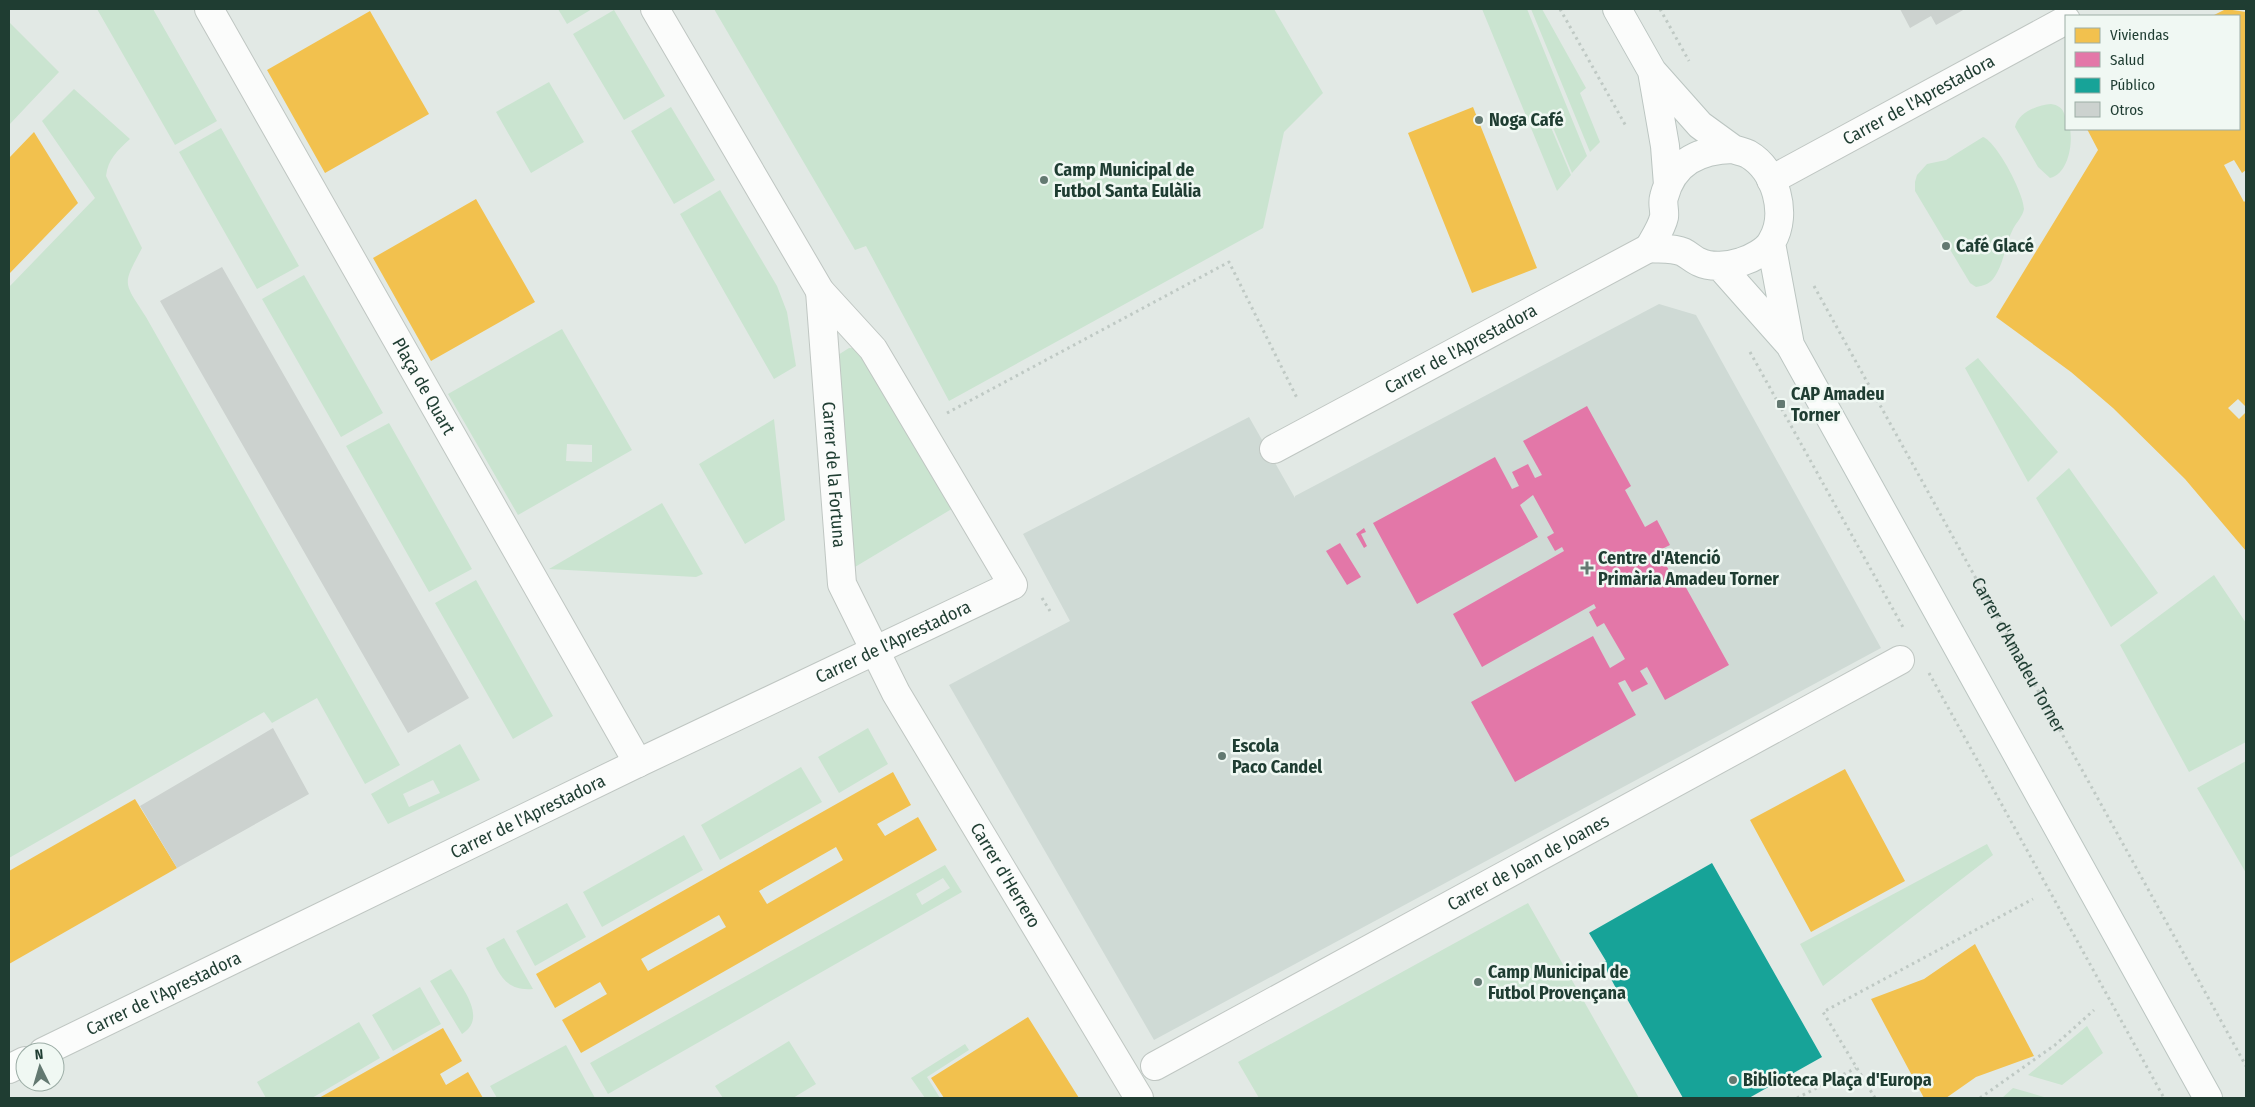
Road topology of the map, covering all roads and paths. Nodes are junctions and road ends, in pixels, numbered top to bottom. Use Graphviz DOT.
graph roads {
  1 [pos="209,9"];
  2 [pos="655,9"];
  3 [pos="1560,9"];
  4 [pos="1617,9"];
  5 [pos="2065,19"];
  6 [pos="1652,71"];
  7 [pos="1627,129"];
  8 [pos="1733,149"];
  9 [pos="1771,180"];
  10 [pos="1668,185"];
  11 [pos="1772,243"];
  12 [pos="1649,248"];
  13 [pos="1720,266"];
  14 [pos="1810,279"];
  15 [pos="820,291"];
  16 [pos="1790,345"];
  17 [pos="1747,347"];
  18 [pos="1300,404"];
  19 [pos="940,417"];
  20 [pos="1274,449"];
  21 [pos="1013,585"];
  22 [pos="1906,633"];
  23 [pos="874,652"];
  24 [pos="1900,660"];
  25 [pos="1925,668"];
  26 [pos="638,763"];
  27 [pos="2033,900"];
  28 [pos="2094,1010"];
  29 [pos="64,1042"];
  30 [pos="1155,1066"];
  31 [pos="2246,1066"];
  32 [pos="1856,1068"];
  33 [pos="1139,1098"];
  34 [pos="1797,1098"];
  35 [pos="1875,1098"];
  36 [pos="1980,1098"];
  37 [pos="2164,1098"];
  38 [pos="2208,1098"];
  1 -- 26 [label="street, Plaça de Quart"];
  2 -- 15 [label="street, Carrer de la Fortuna"];
  3 -- 7 [label="path"];
  4 -- 6 [label="street"];
  5 -- 9 [label="street, Carrer de l'Aprestadora"];
  6 -- 8 [label="street"];
  6 -- 10 [label="street"];
  8 -- 9 [label="street"];
  8 -- 10 [label="street"];
  9 -- 11 [label="street"];
  10 -- 12 [label="street"];
  11 -- 13 [label="street"];
  11 -- 16 [label="street"];
  12 -- 13 [label="street"];
  12 -- 20 [label="street, Carrer de l'Aprestadora"];
  13 -- 16 [label="street"];
  14 -- 31 [label="path, Carrer d'Amadeu Torner"];
  15 -- 21 [label="street, Carrer de la Fortuna"];
  15 -- 23 [label="street, Carrer de la Fortuna"];
  16 -- 38 [label="street"];
  17 -- 22 [label="path"];
  18 -- 19 [label="path"];
  21 -- 23 [label="street, Carrer de l'Aprestadora"];
  23 -- 26 [label="street, Carrer de l'Aprestadora"];
  23 -- 33 [label="street, Carrer d'Herrero"];
  24 -- 30 [label="street, Carrer de Joan de Joanes"];
  25 -- 37 [label="path"];
  26 -- 29 [label="street, Carrer de l'Aprestadora"];
  27 -- 32 [label="path"];
  28 -- 36 [label="path"];
  32 -- 34 [label="path"];
  32 -- 35 [label="path"];
}
